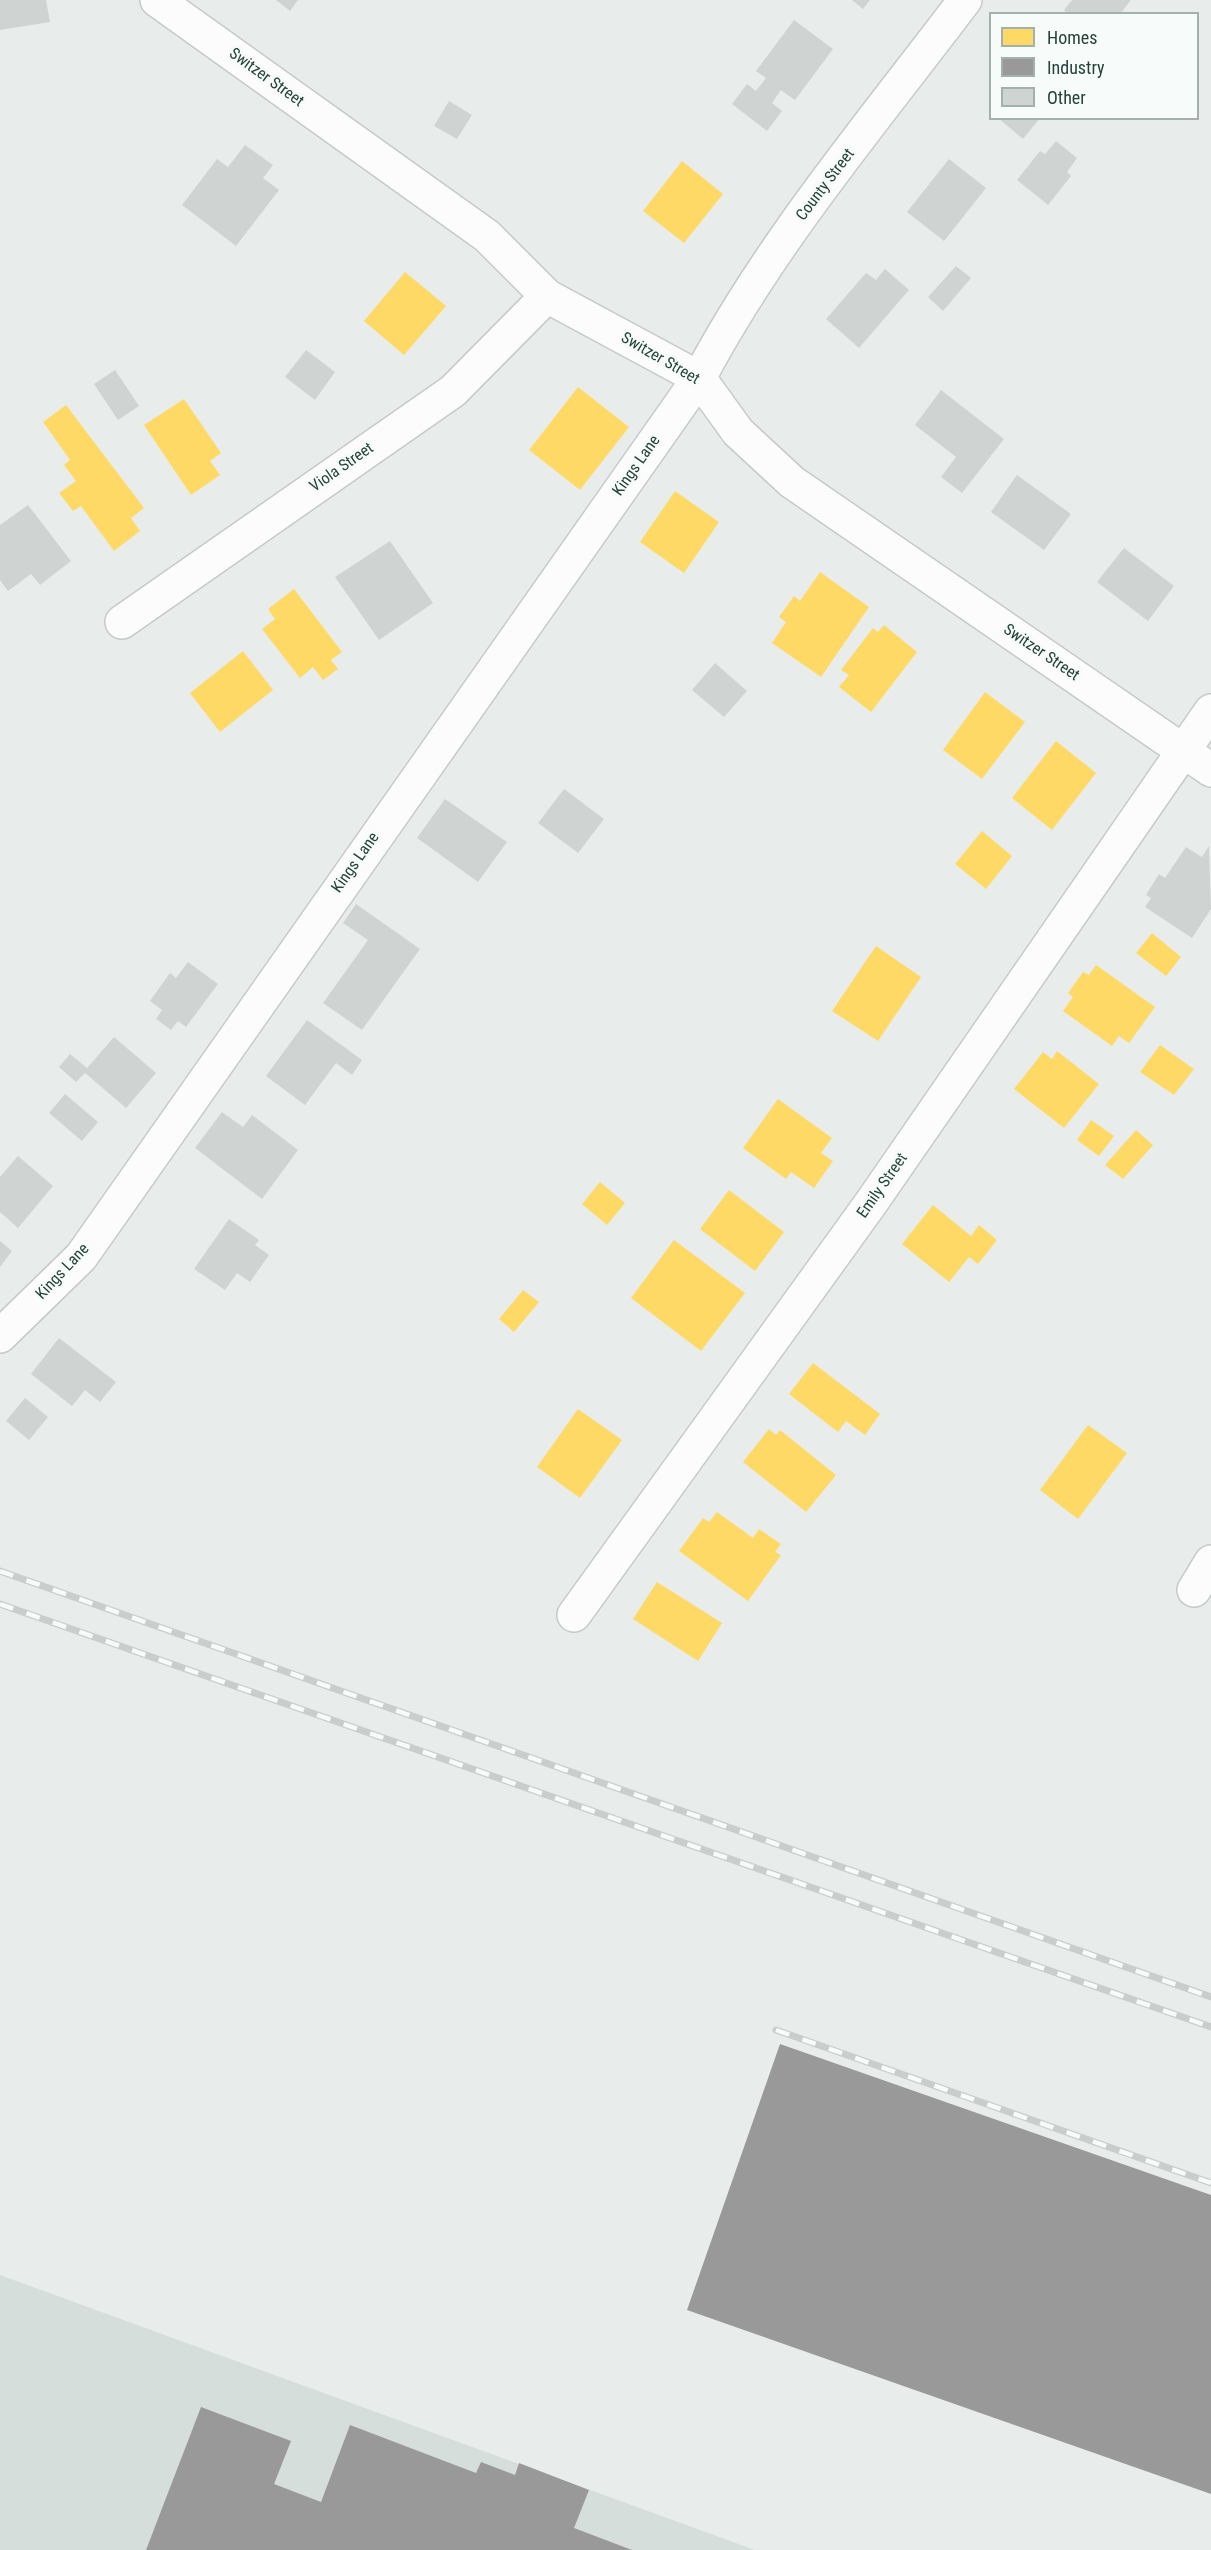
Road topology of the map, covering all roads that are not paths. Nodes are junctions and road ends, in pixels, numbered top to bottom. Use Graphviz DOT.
graph roads {
  1 [pos="157,0"];
  2 [pos="965,0"];
  3 [pos="547,296"];
  4 [pos="699,378"];
  5 [pos="122,622"];
  6 [pos="1211,711"];
  7 [pos="1183,750"];
  8 [pos="1211,770"];
  9 [pos="0,1336"];
  10 [pos="1211,1562"];
  11 [pos="1194,1590"];
  12 [pos="574,1615"];
  1 -- 3 [label="street, Switzer Street"];
  2 -- 4 [label="street, County Street"];
  3 -- 4 [label="street, Switzer Street"];
  3 -- 5 [label="street, Viola Street"];
  4 -- 7 [label="street, Switzer Street"];
  4 -- 9 [label="street, Kings Lane"];
  6 -- 7 [label="street, Emily Street"];
  7 -- 8 [label="street, Switzer Street"];
  7 -- 12 [label="street, Emily Street"];
  10 -- 11 [label="street"];
}
